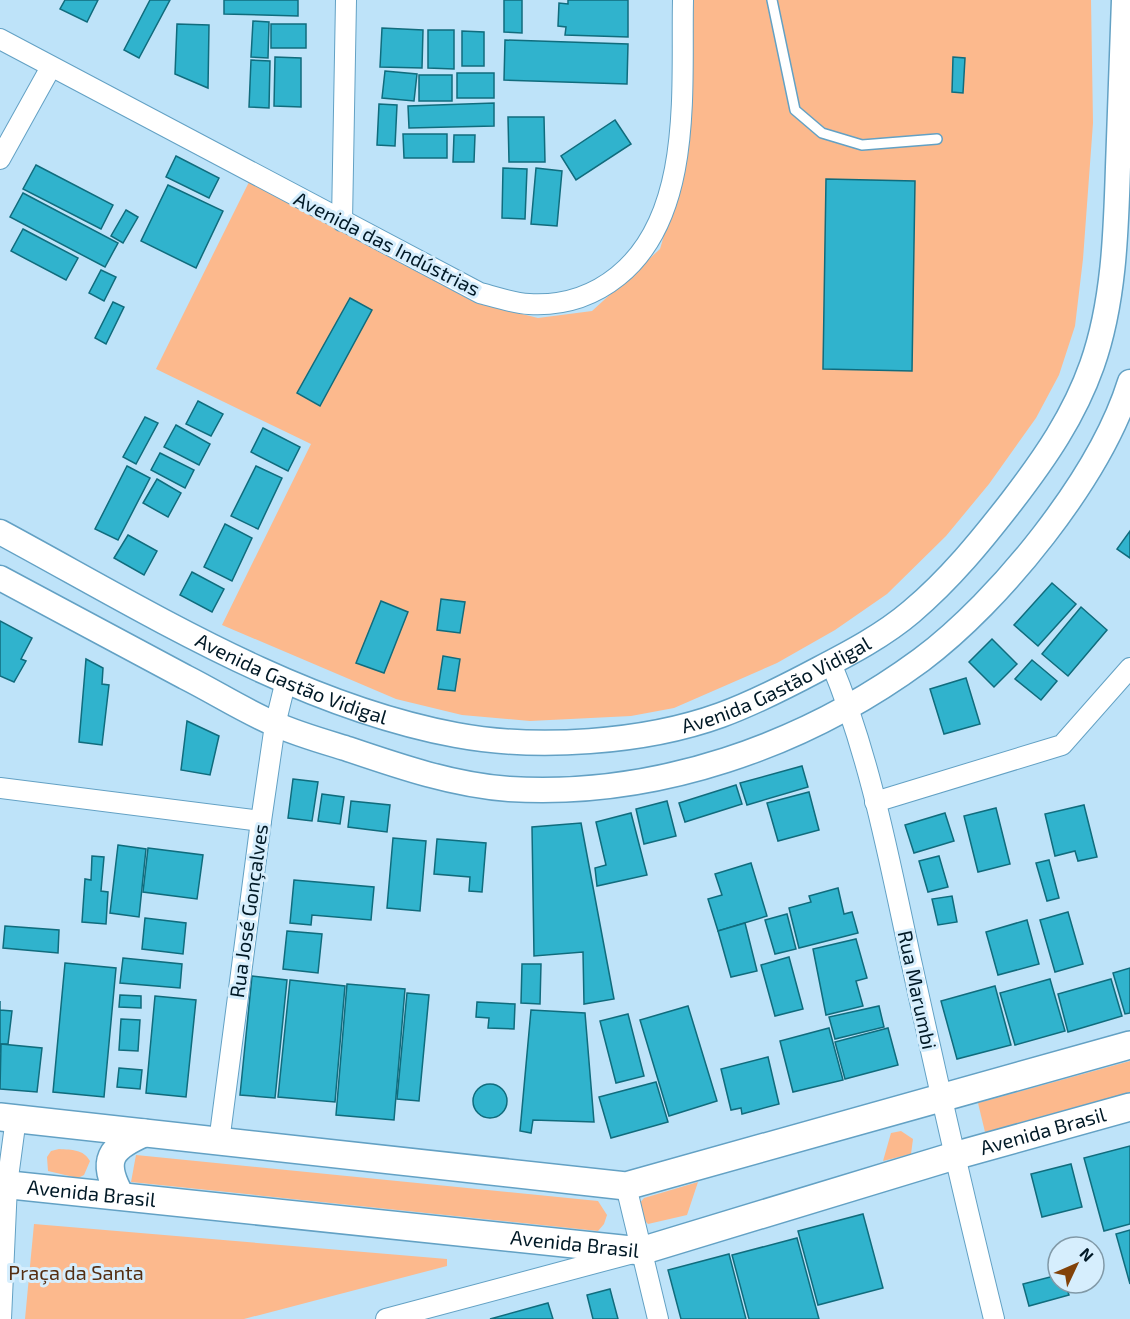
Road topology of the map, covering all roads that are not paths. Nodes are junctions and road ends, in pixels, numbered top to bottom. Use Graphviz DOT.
graph roads {
  1 [pos="346,0"];
  2 [pos="683,0"];
  3 [pos="772,0"];
  4 [pos="1124,0"];
  5 [pos="0,39"];
  6 [pos="51,67"];
  7 [pos="937,139"];
  8 [pos="0,159"];
  9 [pos="342,220"];
  10 [pos="1130,382"];
  11 [pos="0,532"];
  12 [pos="0,578"];
  13 [pos="831,663"];
  14 [pos="1130,668"];
  15 [pos="286,680"];
  16 [pos="849,706"];
  17 [pos="275,725"];
  18 [pos="0,788"];
  19 [pos="875,802"];
  20 [pos="261,821"];
  21 [pos="1130,1045"];
  22 [pos="941,1097"];
  23 [pos="1130,1107"];
  24 [pos="8,1118"];
  25 [pos="144,1133"];
  26 [pos="219,1142"];
  27 [pos="954,1156"];
  28 [pos="4,1185"];
  29 [pos="626,1186"];
  30 [pos="120,1195"];
  31 [pos="641,1251"];
  32 [pos="1,1319"];
  33 [pos="386,1319"];
  34 [pos="658,1319"];
  35 [pos="994,1319"];
  1 -- 9 [label="street"];
  2 -- 9 [label="street, Avenida das Indústrias"];
  3 -- 7 [label="lane"];
  4 -- 13 [label="street, Avenida Gastão Vidigal"];
  5 -- 6 [label="street, Avenida das Indústrias"];
  6 -- 8 [label="street"];
  6 -- 9 [label="street, Avenida das Indústrias"];
  10 -- 16 [label="street, Avenida Gastão Vidigal"];
  11 -- 15 [label="street, Avenida Gastão Vidigal"];
  12 -- 17 [label="street, Avenida Gastão Vidigal"];
  13 -- 15 [label="street, Avenida Gastão Vidigal"];
  13 -- 16 [label="street, Rua Marumbi"];
  14 -- 19 [label="street"];
  15 -- 17 [label="street, Rua José Gonçalves"];
  16 -- 17 [label="street, Avenida Gastão Vidigal"];
  16 -- 19 [label="street, Rua Marumbi"];
  17 -- 20 [label="street, Rua José Gonçalves"];
  18 -- 20 [label="street"];
  19 -- 22 [label="street, Rua Marumbi"];
  20 -- 26 [label="street, Rua José Gonçalves"];
  21 -- 22 [label="main road"];
  22 -- 27 [label="street, Rua Marumbi"];
  22 -- 29 [label="main road"];
  23 -- 27 [label="main road, Avenida Brasil"];
  24 -- 25 [label="main road"];
  24 -- 28 [label="street"];
  25 -- 26 [label="main road"];
  25 -- 30 [label="main road"];
  26 -- 29 [label="main road"];
  27 -- 31 [label="main road, Avenida Brasil"];
  27 -- 35 [label="street, Rua Marumbi"];
  28 -- 30 [label="main road, Avenida Brasil"];
  28 -- 32 [label="street"];
  29 -- 31 [label="street"];
  30 -- 31 [label="main road, Avenida Brasil"];
  31 -- 33 [label="street"];
  31 -- 34 [label="street"];
}
